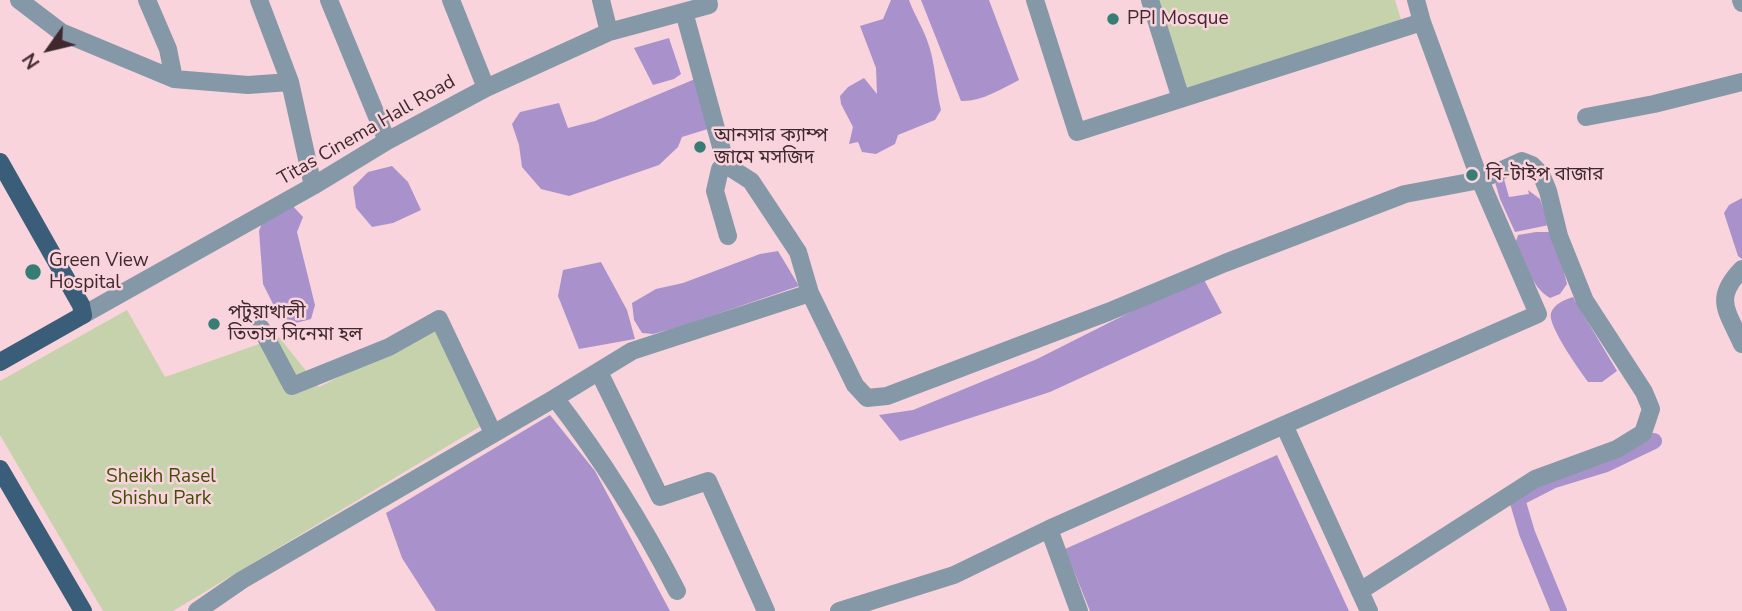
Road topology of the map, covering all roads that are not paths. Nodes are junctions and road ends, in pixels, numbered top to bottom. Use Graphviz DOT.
graph roads {
  1 [pos="19,0"];
  2 [pos="147,0"];
  3 [pos="259,0"];
  4 [pos="329,0"];
  5 [pos="451,0"];
  6 [pos="601,0"];
  7 [pos="708,0"];
  8 [pos="1035,0"];
  9 [pos="1150,0"];
  10 [pos="1416,0"];
  11 [pos="684,12"];
  12 [pos="1422,22"];
  13 [pos="609,32"];
  14 [pos="174,79"];
  15 [pos="290,82"];
  16 [pos="1742,82"];
  17 [pos="486,88"];
  18 [pos="1181,99"];
  19 [pos="1586,117"];
  20 [pos="387,141"];
  21 [pos="0,162"];
  22 [pos="726,165"];
  23 [pos="1480,180"];
  24 [pos="313,186"];
  25 [pos="728,236"];
  26 [pos="1742,269"];
  27 [pos="810,293"];
  28 [pos="83,315"];
  29 [pos="261,328"];
  30 [pos="1742,344"];
  31 [pos="0,362"];
  32 [pos="599,372"];
  33 [pos="555,398"];
  34 [pos="1284,425"];
  35 [pos="493,433"];
  36 [pos="0,469"];
  37 [pos="1049,529"];
  38 [pos="1360,591"];
  39 [pos="677,592"];
  40 [pos="83,611"];
  41 [pos="197,611"];
  42 [pos="766,611"];
  43 [pos="839,611"];
  44 [pos="1079,611"];
  45 [pos="1369,611"];
  1 -- 14 [label="street"];
  2 -- 14 [label="street"];
  3 -- 15 [label="street"];
  4 -- 20 [label="street"];
  5 -- 17 [label="street"];
  6 -- 13 [label="street"];
  7 -- 11 [label="street, Titas Cinema Hall Road"];
  8 -- 18 [label="street"];
  9 -- 18 [label="street"];
  10 -- 12 [label="street"];
  11 -- 13 [label="street, Titas Cinema Hall Road"];
  11 -- 22 [label="street"];
  12 -- 18 [label="street"];
  12 -- 23 [label="street"];
  13 -- 17 [label="street, Titas Cinema Hall Road"];
  14 -- 15 [label="street"];
  15 -- 24 [label="street"];
  16 -- 19 [label="street"];
  17 -- 20 [label="street, Titas Cinema Hall Road"];
  20 -- 24 [label="street, Titas Cinema Hall Road"];
  21 -- 28 [label="main road"];
  22 -- 25 [label="street"];
  22 -- 27 [label="street"];
  23 -- 27 [label="street"];
  23 -- 34 [label="street"];
  23 -- 38 [label="street"];
  24 -- 28 [label="street, Titas Cinema Hall Road"];
  26 -- 30 [label="street"];
  27 -- 32 [label="street"];
  28 -- 31 [label="main road"];
  29 -- 35 [label="street"];
  32 -- 33 [label="street"];
  32 -- 42 [label="street"];
  33 -- 35 [label="street"];
  33 -- 39 [label="street"];
  34 -- 37 [label="street"];
  34 -- 38 [label="street"];
  35 -- 41 [label="street"];
  36 -- 40 [label="main road"];
  37 -- 43 [label="street"];
  37 -- 44 [label="street"];
  38 -- 45 [label="street"];
}
